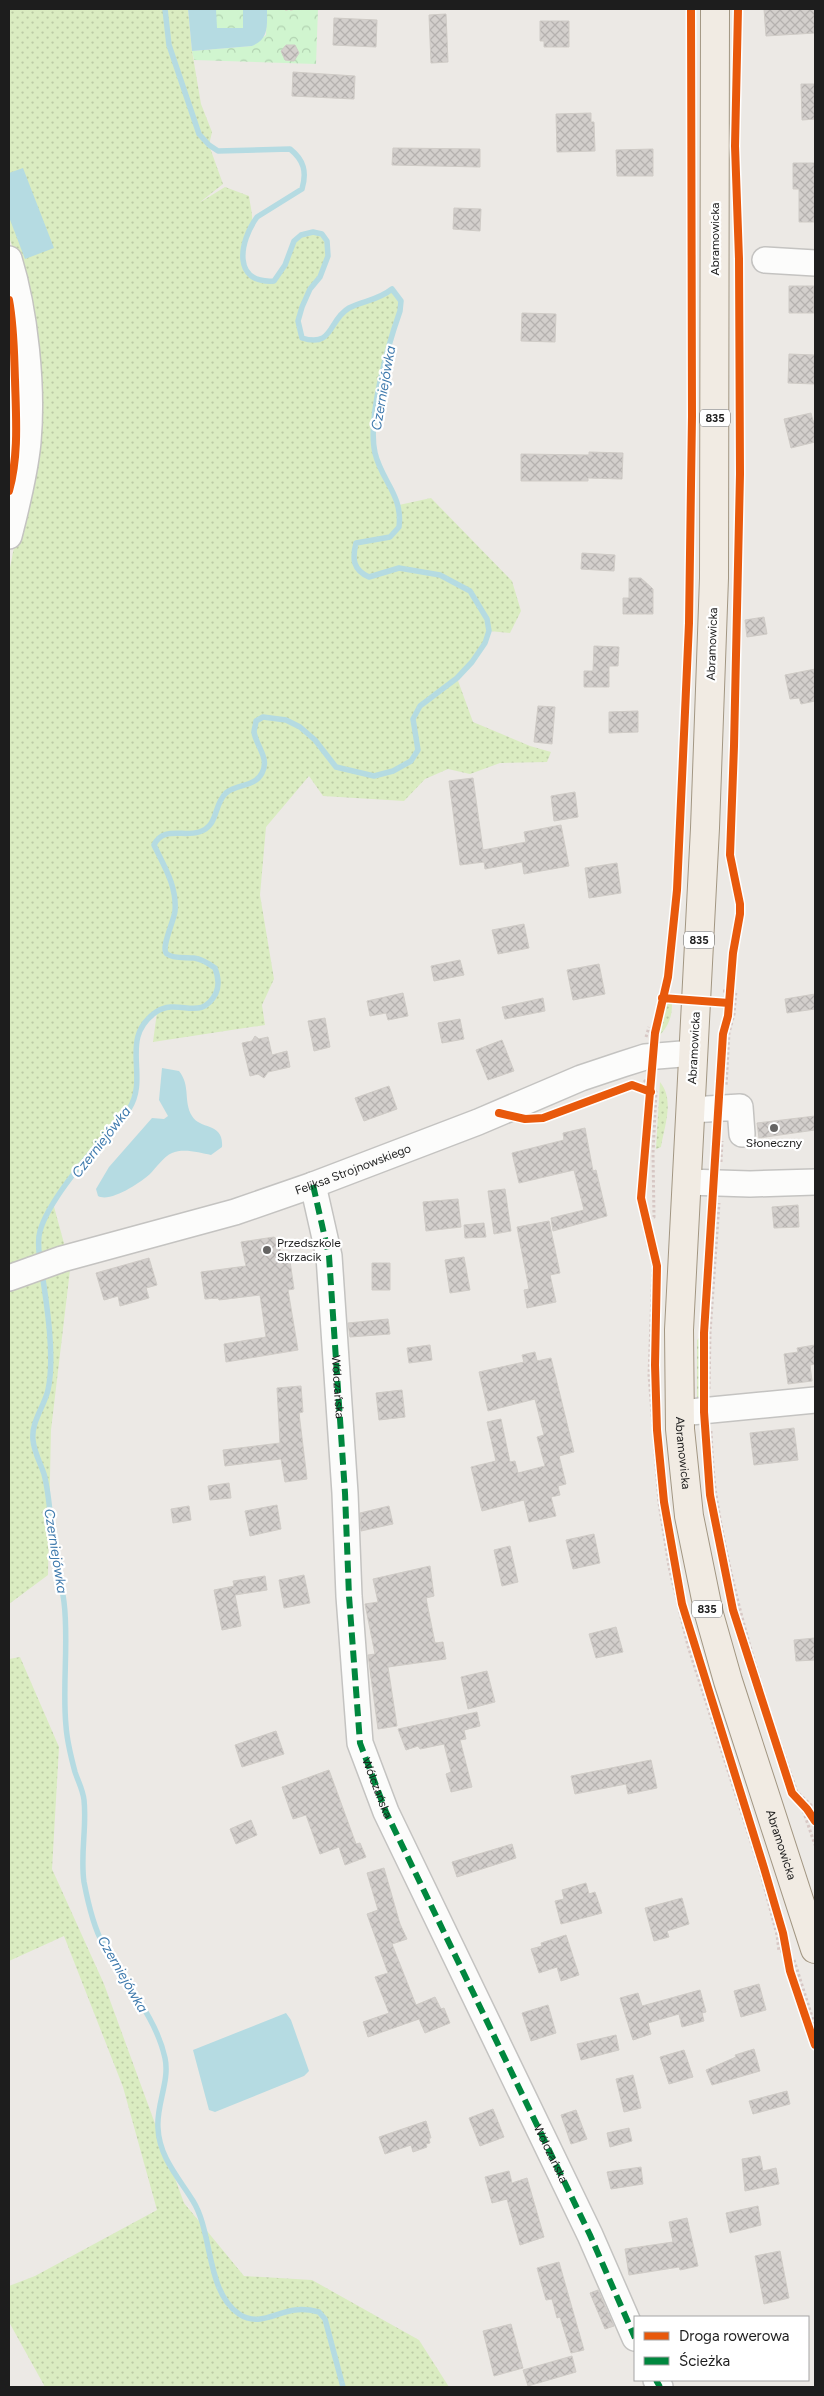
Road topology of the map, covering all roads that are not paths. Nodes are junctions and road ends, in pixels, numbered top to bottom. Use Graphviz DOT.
graph roads {
  1 [pos="715,9"];
  2 [pos="9,259"];
  3 [pos="765,260"];
  4 [pos="815,263"];
  5 [pos="14,297"];
  6 [pos="9,536"];
  7 [pos="694,1053"];
  8 [pos="691,1110"];
  9 [pos="742,1134"];
  10 [pos="688,1182"];
  11 [pos="815,1182"];
  12 [pos="313,1185"];
  13 [pos="15,1275"];
  14 [pos="815,1400"];
  15 [pos="692,1413"];
  16 [pos="811,1957"];
  17 [pos="634,2336"];
  1 -- 7 [label="main road, Abramowicka / 835"];
  2 -- 5 [label="street"];
  3 -- 4 [label="street"];
  5 -- 6 [label="street"];
  7 -- 8 [label="main road, Abramowicka / 835"];
  7 -- 12 [label="street, Feliksa Strojnowskiego"];
  8 -- 9 [label="street"];
  8 -- 10 [label="main road, Abramowicka / 835"];
  10 -- 11 [label="street"];
  10 -- 15 [label="main road, Abramowicka / 835"];
  12 -- 13 [label="street, Feliksa Strojnowskiego"];
  12 -- 17 [label="street, Wólczańska"];
  14 -- 15 [label="street"];
  15 -- 16 [label="main road, Abramowicka / 835"];
}
